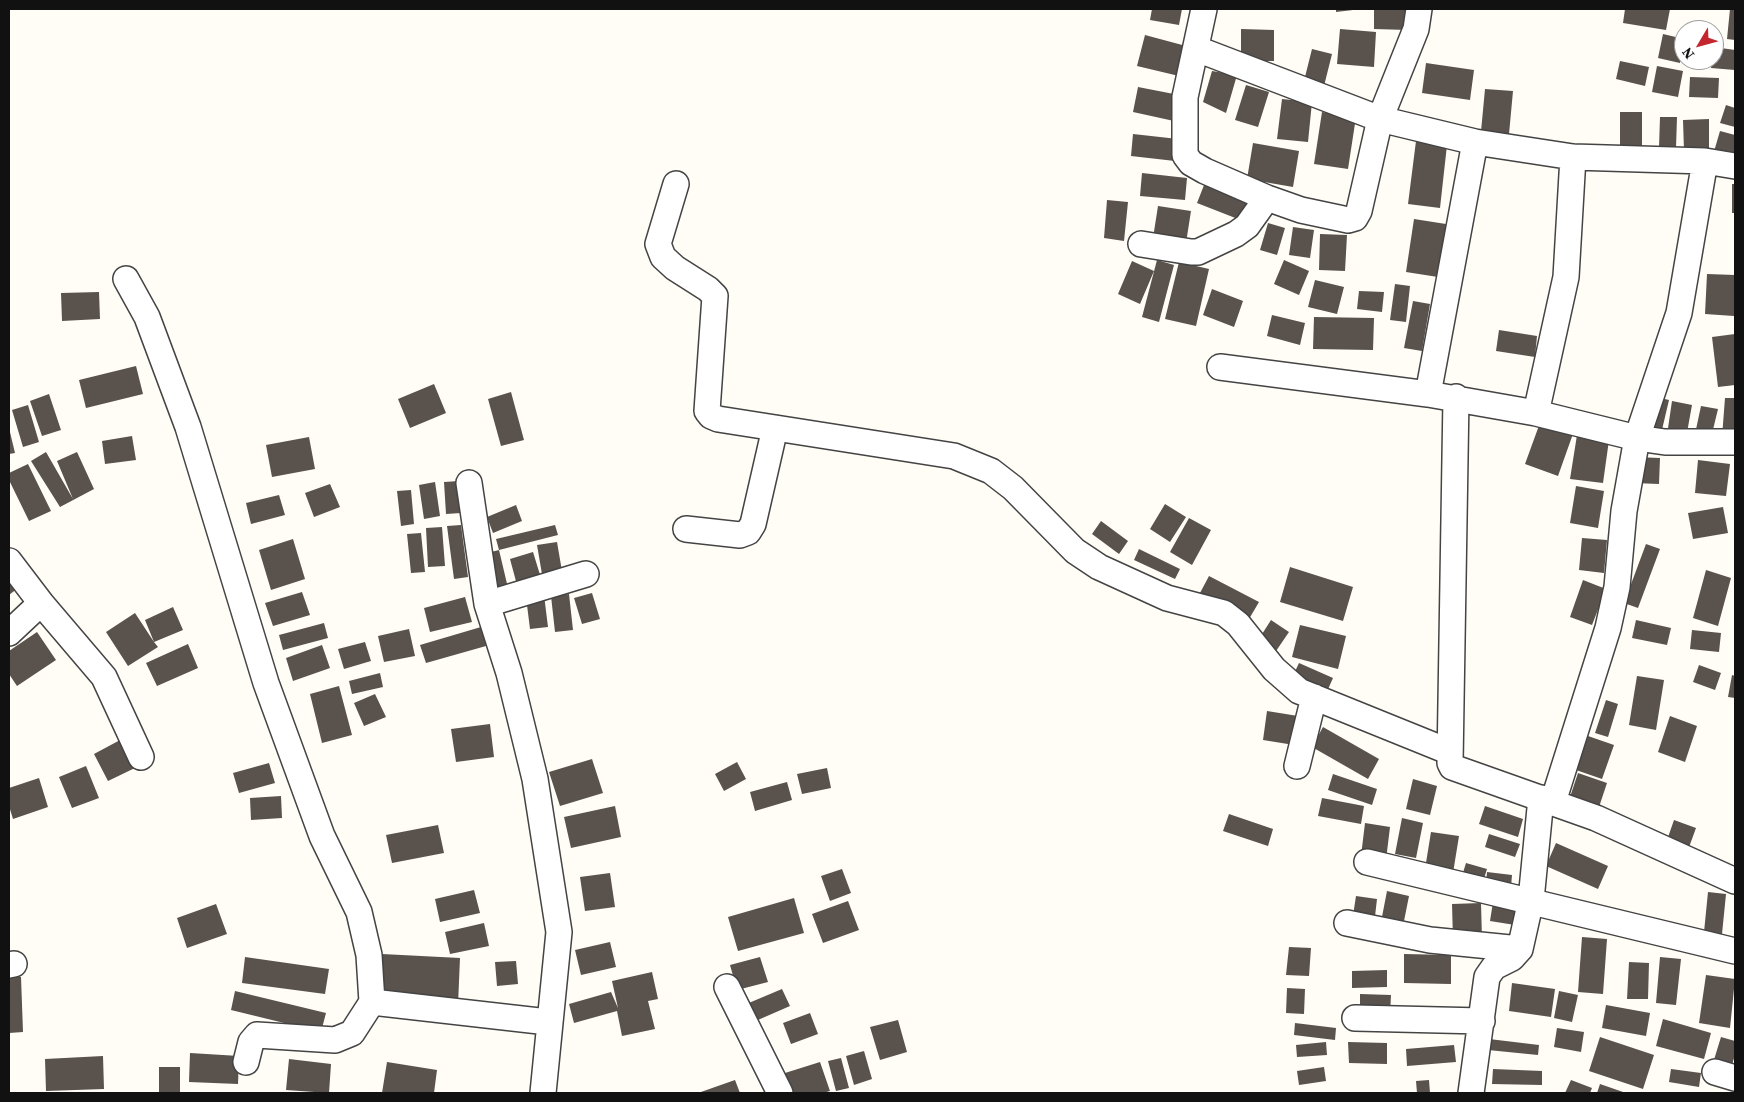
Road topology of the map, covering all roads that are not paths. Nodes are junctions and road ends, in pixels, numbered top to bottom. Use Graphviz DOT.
graph roads {
  1 [pos="1204,9"];
  2 [pos="1419,9"];
  3 [pos="1197,49"];
  4 [pos="1380,119"];
  5 [pos="1475,142"];
  6 [pos="1573,156"];
  7 [pos="1705,161"];
  8 [pos="1735,166"];
  9 [pos="676,184"];
  10 [pos="1267,198"];
  11 [pos="1141,244"];
  12 [pos="126,279"];
  13 [pos="1220,368"];
  14 [pos="1428,394"];
  15 [pos="1456,397"];
  16 [pos="1536,413"];
  17 [pos="775,428"];
  18 [pos="1637,438"];
  19 [pos="1735,442"];
  20 [pos="469,483"];
  21 [pos="686,530"];
  22 [pos="9,561"];
  23 [pos="586,574"];
  24 [pos="41,603"];
  25 [pos="487,604"];
  26 [pos="9,633"];
  27 [pos="1314,697"];
  28 [pos="1450,752"];
  29 [pos="141,757"];
  30 [pos="1297,766"];
  31 [pos="1547,800"];
  32 [pos="1367,862"];
  33 [pos="1735,880"];
  34 [pos="1531,900"];
  35 [pos="1347,923"];
  36 [pos="1520,949"];
  37 [pos="1735,951"];
  38 [pos="727,987"];
  39 [pos="372,1002"];
  40 [pos="1355,1018"];
  41 [pos="1482,1021"];
  42 [pos="548,1022"];
  43 [pos="246,1062"];
  44 [pos="543,1093"];
  45 [pos="780,1093"];
  46 [pos="1471,1093"];
  1 -- 3 [label="street"];
  2 -- 4 [label="street"];
  3 -- 4 [label="street"];
  3 -- 10 [label="street"];
  4 -- 5 [label="street"];
  4 -- 10 [label="street"];
  5 -- 6 [label="street"];
  5 -- 14 [label="street"];
  6 -- 7 [label="street"];
  6 -- 16 [label="street"];
  7 -- 8 [label="street"];
  7 -- 18 [label="street"];
  9 -- 17 [label="street"];
  10 -- 11 [label="street"];
  12 -- 39 [label="street"];
  13 -- 14 [label="street"];
  14 -- 15 [label="street"];
  15 -- 16 [label="street"];
  15 -- 28 [label="street"];
  16 -- 18 [label="street"];
  17 -- 21 [label="street"];
  17 -- 27 [label="street"];
  18 -- 19 [label="street"];
  18 -- 31 [label="street"];
  20 -- 25 [label="street"];
  22 -- 24 [label="street"];
  23 -- 25 [label="street"];
  24 -- 26 [label="street"];
  24 -- 29 [label="street"];
  25 -- 42 [label="street"];
  27 -- 28 [label="street"];
  27 -- 30 [label="street"];
  28 -- 31 [label="street"];
  31 -- 33 [label="street"];
  31 -- 34 [label="street"];
  32 -- 34 [label="street"];
  34 -- 36 [label="street"];
  34 -- 37 [label="street"];
  35 -- 36 [label="street"];
  36 -- 41 [label="street"];
  38 -- 45 [label="street"];
  39 -- 42 [label="street"];
  39 -- 43 [label="street"];
  40 -- 41 [label="street"];
  41 -- 46 [label="street"];
  42 -- 44 [label="street"];
}
